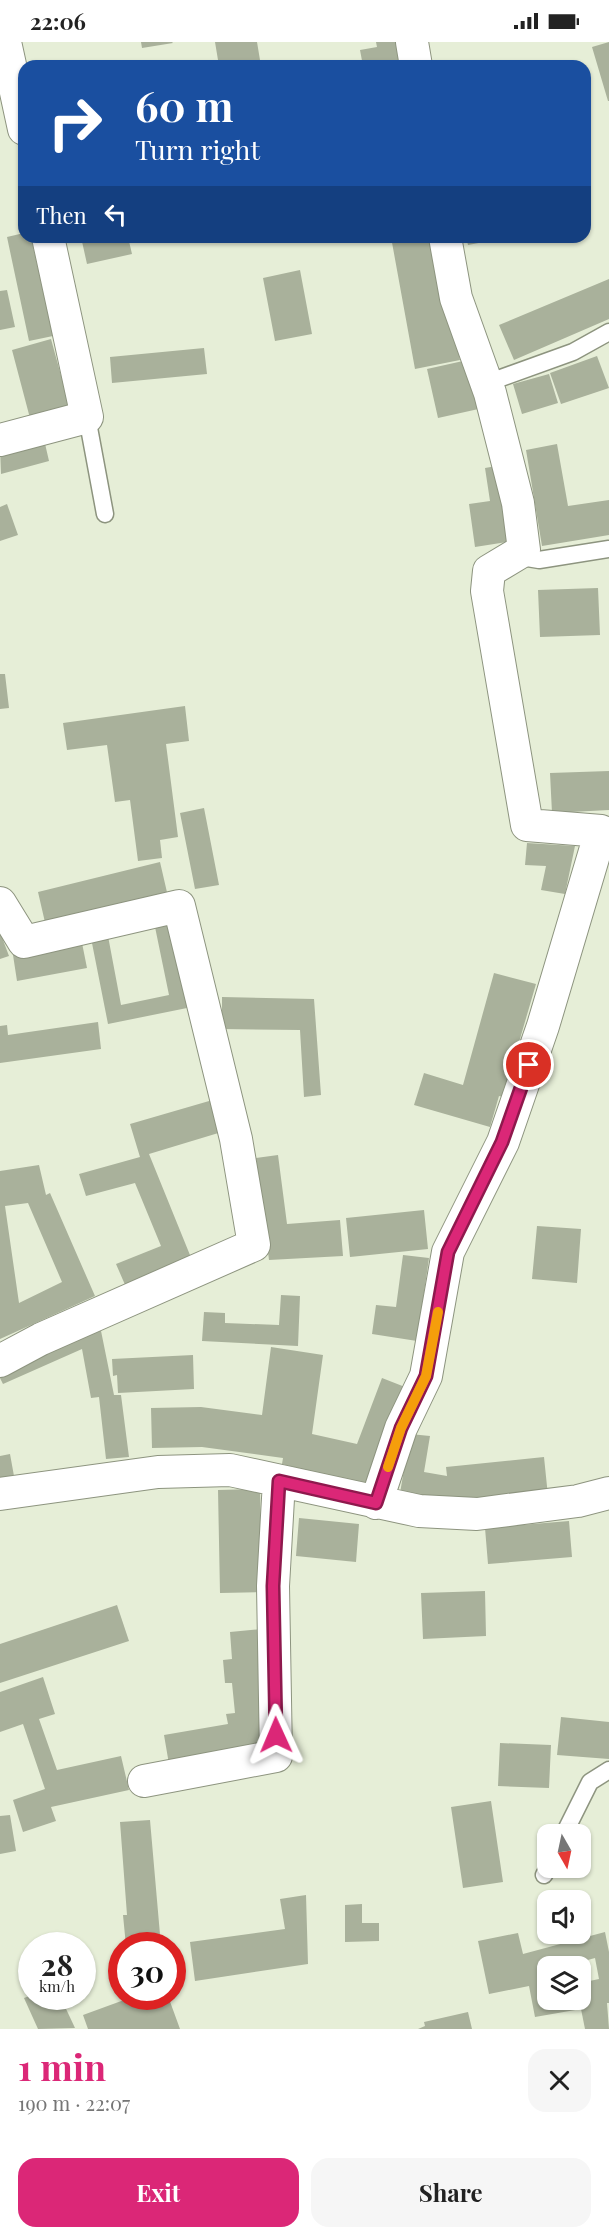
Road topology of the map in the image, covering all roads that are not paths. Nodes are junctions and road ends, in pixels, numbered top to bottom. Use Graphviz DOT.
graph roads {
  1 [pos="5,42"];
  2 [pos="412,42"];
  3 [pos="415,60"];
  4 [pos="18,102"];
  5 [pos="49,243"];
  6 [pos="447,243"];
  7 [pos="609,332"];
  8 [pos="487,383"];
  9 [pos="87,417"];
  10 [pos="0,440"];
  11 [pos="105,513"];
  12 [pos="609,549"];
  13 [pos="524,550"];
  14 [pos="605,832"];
  15 [pos="0,903"];
  16 [pos="0,1361"];
  17 [pos="279,1481"];
  18 [pos="609,1493"];
  19 [pos="0,1494"];
  20 [pos="376,1503"];
  21 [pos="609,1770"];
  22 [pos="144,1781"];
  23 [pos="569,1824"];
  1 -- 4 [label="street"];
  2 -- 3 [label="street"];
  5 -- 9 [label="street"];
  6 -- 8 [label="street"];
  7 -- 8 [label="lane"];
  8 -- 13 [label="street"];
  9 -- 10 [label="street"];
  9 -- 11 [label="lane"];
  12 -- 13 [label="lane"];
  13 -- 14 [label="street"];
  14 -- 20 [label="street"];
  15 -- 16 [label="street"];
  17 -- 19 [label="street"];
  17 -- 20 [label="street"];
  17 -- 22 [label="street"];
  18 -- 20 [label="street"];
  21 -- 23 [label="lane"];
}
